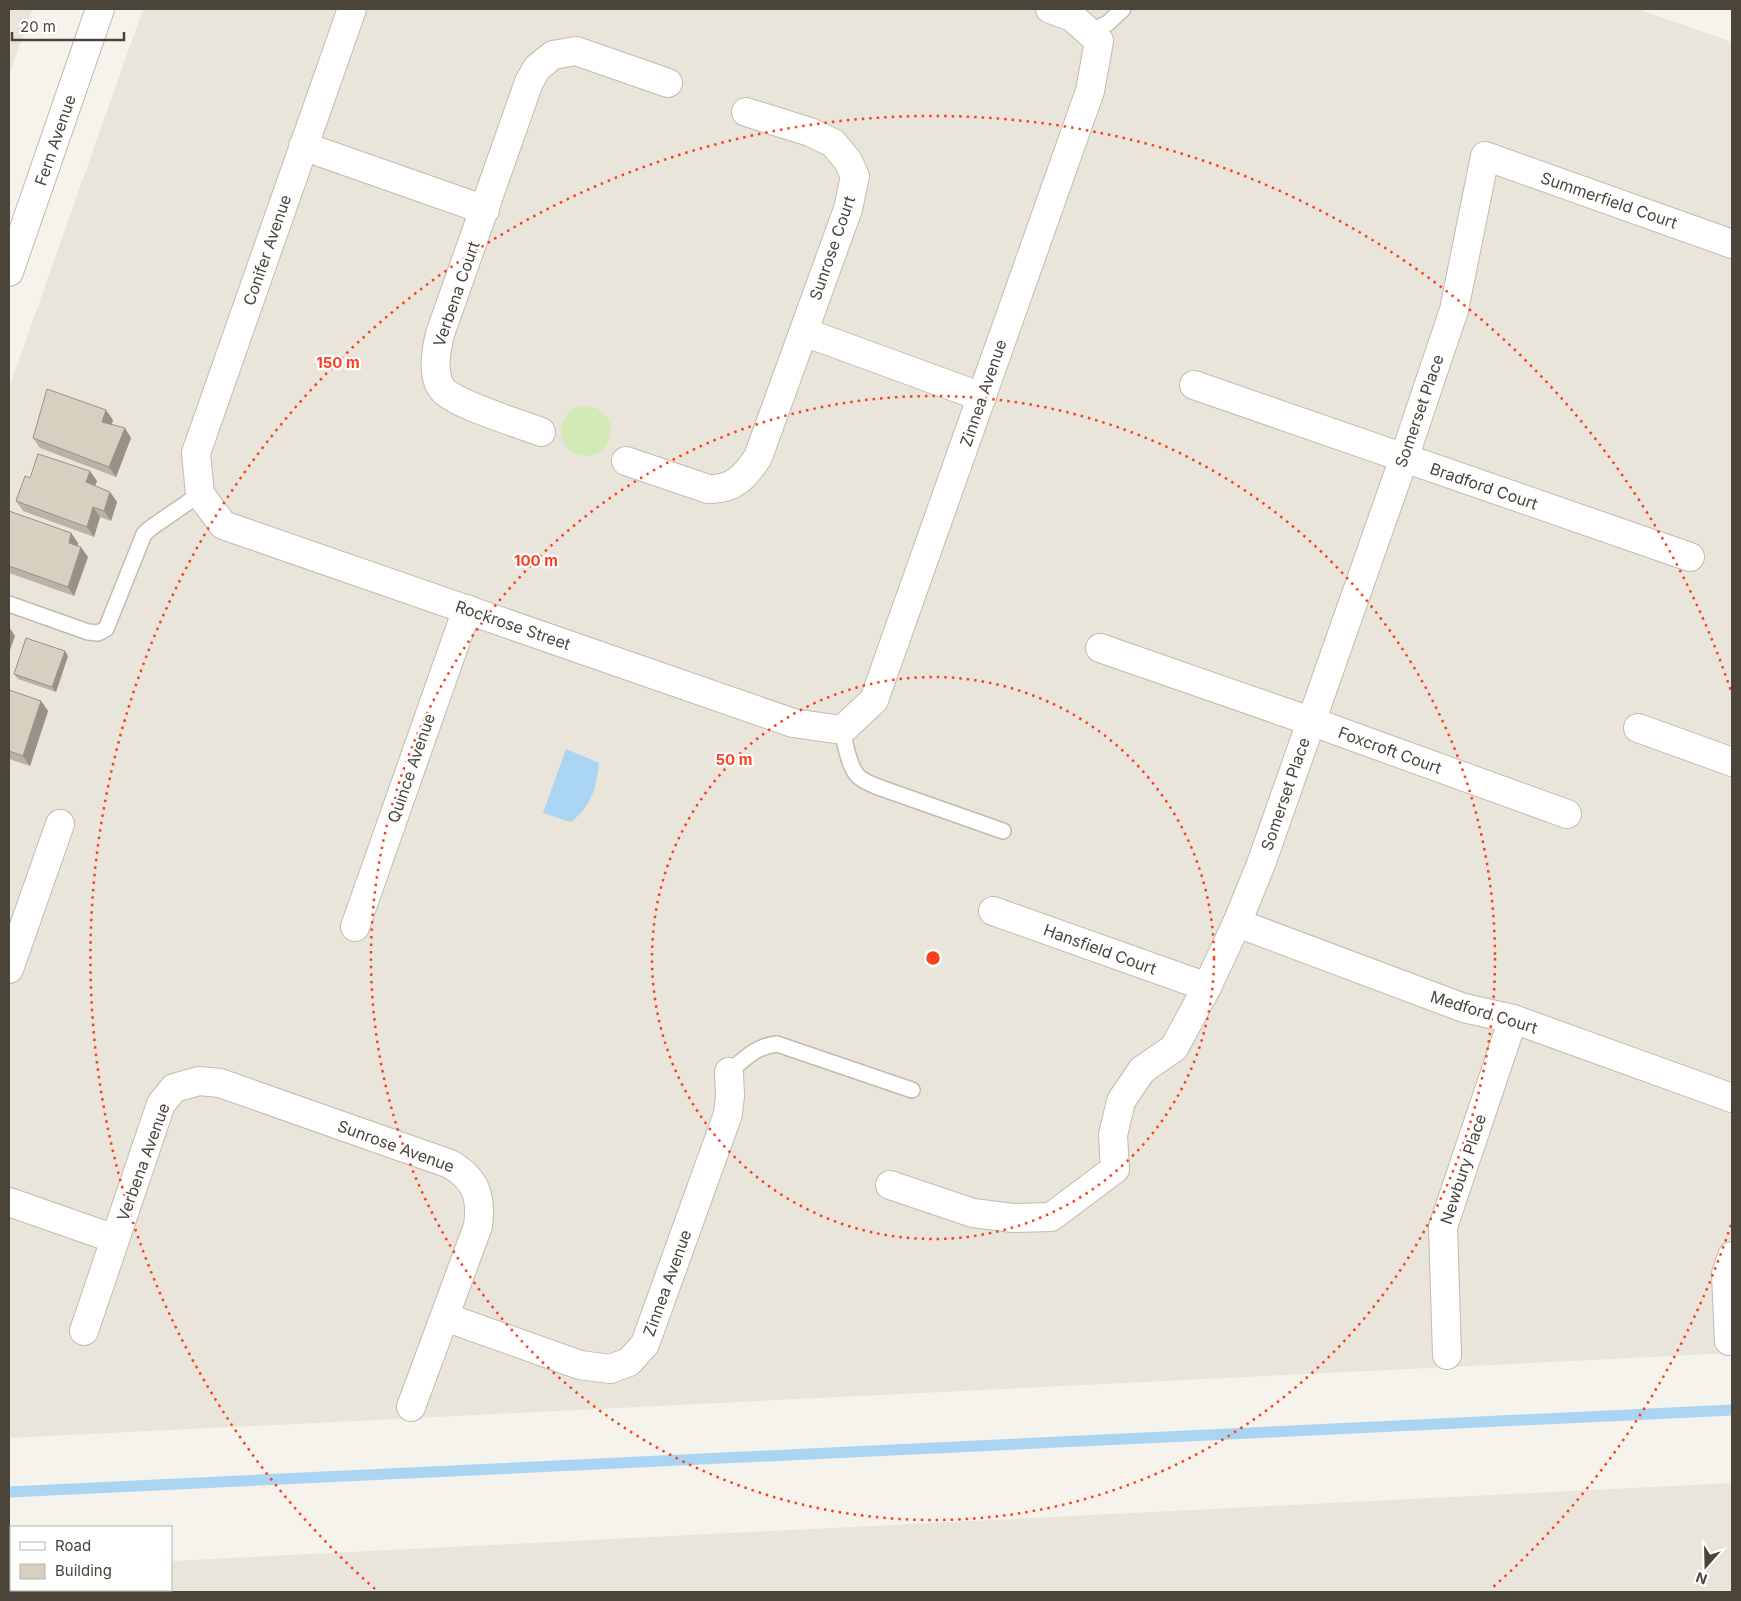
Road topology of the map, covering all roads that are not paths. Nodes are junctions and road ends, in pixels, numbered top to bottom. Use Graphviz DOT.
graph roads {
  1 [pos="100,9"];
  2 [pos="352,9"];
  3 [pos="1050,9"];
  4 [pos="1123,9"];
  5 [pos="1094,37"];
  6 [pos="668,83"];
  7 [pos="746,112"];
  8 [pos="304,146"];
  9 [pos="1485,156"];
  10 [pos="485,210"];
  11 [pos="18,218"];
  12 [pos="1732,244"];
  13 [pos="9,272"];
  14 [pos="804,332"];
  15 [pos="1194,385"];
  16 [pos="982,397"];
  17 [pos="541,432"];
  18 [pos="1404,458"];
  19 [pos="626,460"];
  20 [pos="200,494"];
  21 [pos="1690,557"];
  22 [pos="9,604"];
  23 [pos="467,609"];
  24 [pos="1100,648"];
  25 [pos="1310,721"];
  26 [pos="1638,728"];
  27 [pos="842,730"];
  28 [pos="1732,762"];
  29 [pos="1567,814"];
  30 [pos="60,824"];
  31 [pos="1003,831"];
  32 [pos="993,911"];
  33 [pos="1237,923"];
  34 [pos="356,927"];
  35 [pos="9,969"];
  36 [pos="1208,987"];
  37 [pos="1513,1019"];
  38 [pos="729,1072"];
  39 [pos="174,1088"];
  40 [pos="912,1090"];
  41 [pos="1732,1098"];
  42 [pos="890,1185"];
  43 [pos="9,1202"];
  44 [pos="115,1239"];
  45 [pos="1732,1256"];
  46 [pos="445,1317"];
  47 [pos="84,1331"];
  48 [pos="1729,1341"];
  49 [pos="1447,1354"];
  50 [pos="411,1407"];
  1 -- 11 [label="street, Fern Avenue"];
  2 -- 8 [label="street, Conifer Avenue"];
  3 -- 5 [label="street"];
  4 -- 5 [label="lane"];
  5 -- 16 [label="street, Zinnea Avenue"];
  6 -- 10 [label="street, Verbena Court"];
  7 -- 14 [label="street, Sunrose Court"];
  8 -- 10 [label="street"];
  8 -- 20 [label="street, Conifer Avenue"];
  9 -- 12 [label="street, Summerfield Court"];
  9 -- 18 [label="street, Somerset Place"];
  10 -- 17 [label="street, Verbena Court"];
  11 -- 13 [label="street, Fern Avenue"];
  14 -- 16 [label="street"];
  14 -- 19 [label="street, Sunrose Court"];
  15 -- 18 [label="street, Bradford Court"];
  16 -- 27 [label="street, Zinnea Avenue"];
  18 -- 21 [label="street, Bradford Court"];
  18 -- 25 [label="street, Somerset Place"];
  20 -- 22 [label="lane"];
  20 -- 23 [label="street, Rockrose Street"];
  23 -- 27 [label="street, Rockrose Street"];
  23 -- 34 [label="street, Quince Avenue"];
  24 -- 25 [label="street, Foxcroft Court"];
  25 -- 29 [label="street, Foxcroft Court"];
  25 -- 33 [label="street, Somerset Place"];
  26 -- 28 [label="street"];
  27 -- 31 [label="lane"];
  30 -- 35 [label="street"];
  32 -- 36 [label="street, Hansfield Court"];
  33 -- 36 [label="street, Somerset Place"];
  33 -- 37 [label="street, Medford Court"];
  36 -- 42 [label="street, Somerset Place"];
  37 -- 41 [label="street, Medford Court"];
  37 -- 49 [label="street, Newbury Place"];
  38 -- 40 [label="lane"];
  38 -- 46 [label="street, Zinnea Avenue"];
  39 -- 44 [label="street, Verbena Avenue"];
  39 -- 46 [label="street, Sunrose Avenue"];
  43 -- 44 [label="street, Verbena Avenue"];
  44 -- 47 [label="street, Verbena Avenue"];
  45 -- 48 [label="street"];
  46 -- 50 [label="street, Sunrose Avenue"];
}
